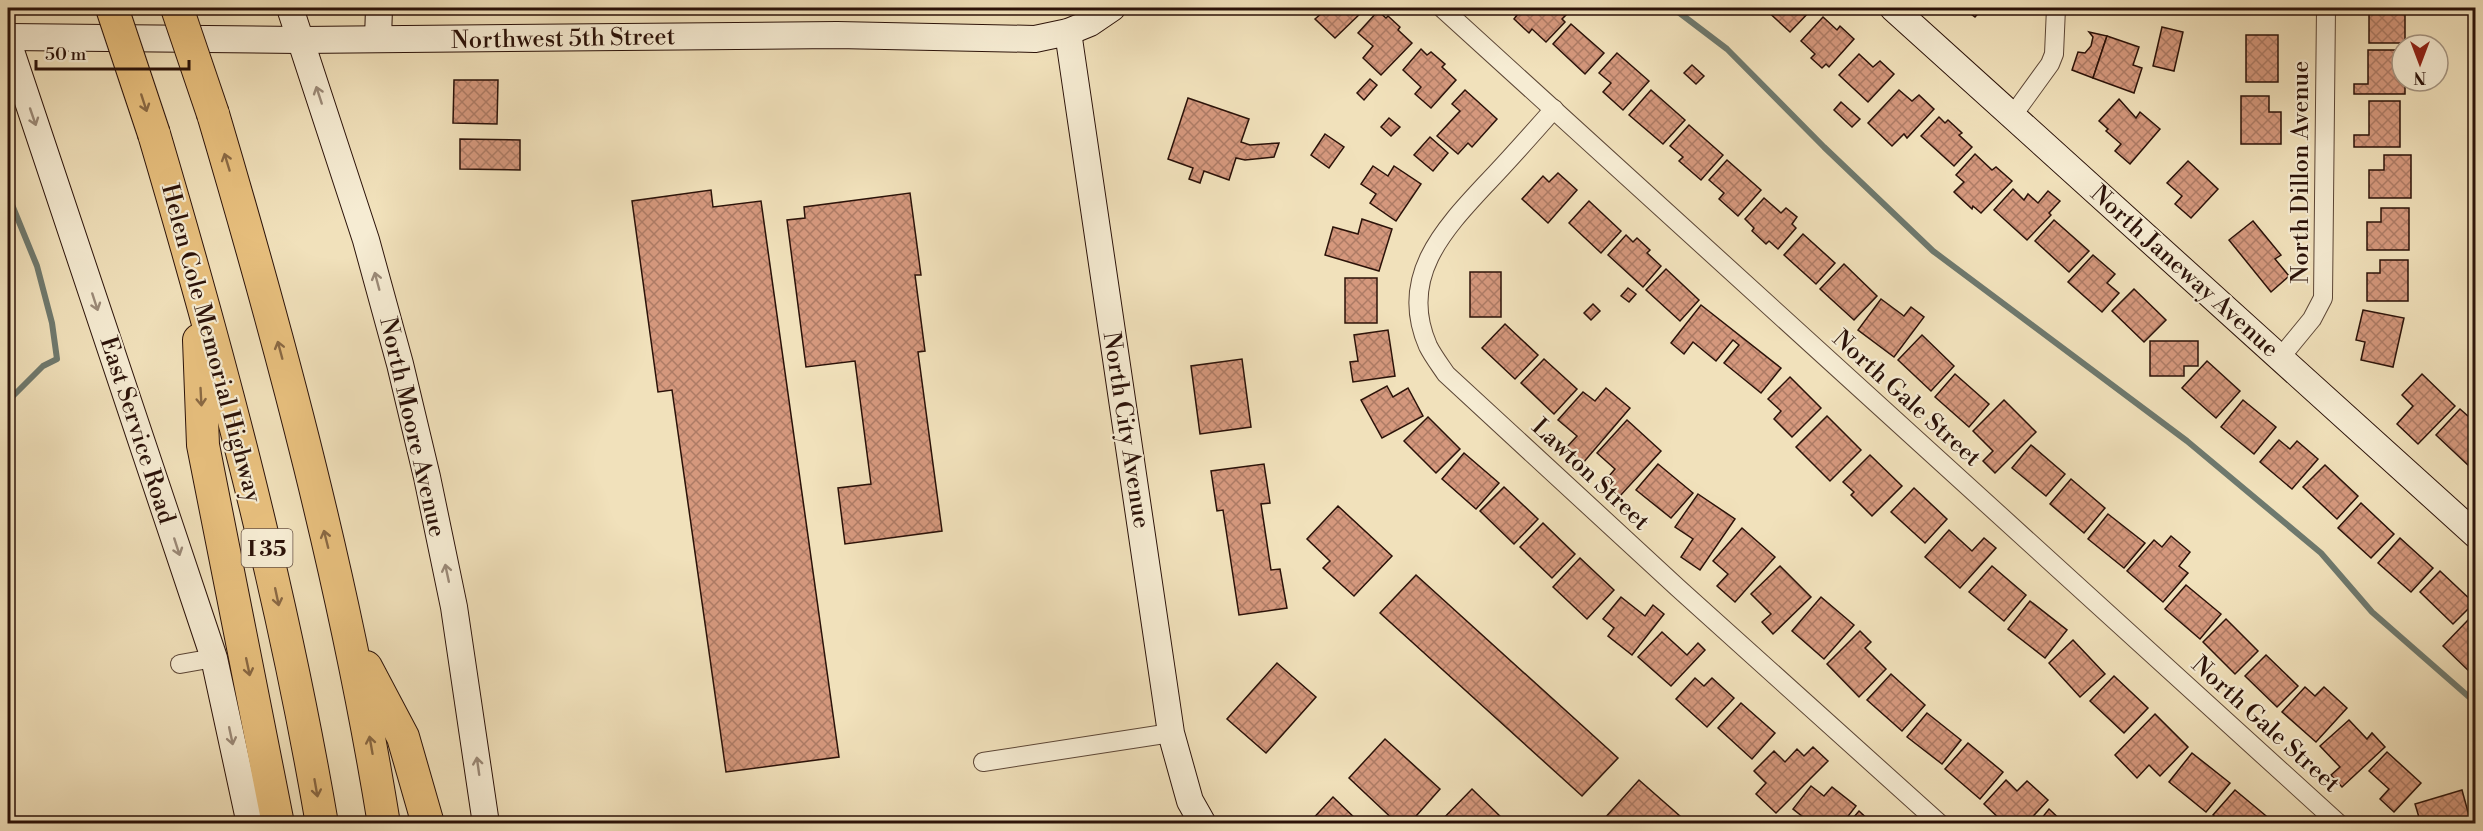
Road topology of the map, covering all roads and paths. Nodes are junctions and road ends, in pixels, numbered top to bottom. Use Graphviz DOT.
graph roads {
  1 [pos="112,8"];
  2 [pos="177,8"];
  3 [pos="290,8"];
  4 [pos="378,8"];
  5 [pos="1112,8"];
  6 [pos="1442,8"];
  7 [pos="1893,8"];
  8 [pos="2056,8"];
  9 [pos="2326,8"];
  10 [pos="1068,32"];
  11 [pos="8,37"];
  12 [pos="378,39"];
  13 [pos="300,40"];
  14 [pos="8,42"];
  15 [pos="1554,109"];
  16 [pos="2013,115"];
  17 [pos="196,276"];
  18 [pos="2280,358"];
  19 [pos="2475,535"];
  20 [pos="350,637"];
  21 [pos="214,658"];
  22 [pos="180,664"];
  23 [pos="1171,734"];
  24 [pos="983,762"];
  25 [pos="250,824"];
  26 [pos="278,824"];
  27 [pos="322,824"];
  28 [pos="384,824"];
  29 [pos="428,824"];
  30 [pos="486,824"];
  31 [pos="1203,824"];
  32 [pos="1940,824"];
  33 [pos="2339,824"];
  1 -- 17 [label="highway, Helen Cole Memorial Highway / I 35, one-way, bridge"];
  20 -- 2 [label="highway, I 35, one-way, bridge"];
  3 -- 13 [label="street, North Moore Avenue"];
  4 -- 12 [label="street"];
  5 -- 10 [label="street, Northwest 5th Street"];
  6 -- 15 [label="street, North Gale Street"];
  7 -- 16 [label="street, North Janeway Avenue"];
  8 -- 16 [label="street"];
  9 -- 18 [label="street, North Dillon Avenue"];
  10 -- 12 [label="street, Northwest 5th Street"];
  10 -- 23 [label="street, North City Avenue"];
  11 -- 13 [label="street, Northwest 5th Street"];
  12 -- 13 [label="street, Northwest 5th Street"];
  30 -- 13 [label="street, North Moore Avenue, one-way"];
  14 -- 21 [label="street, East Service Road, one-way"];
  15 -- 32 [label="street, Lawton Street"];
  15 -- 33 [label="street, North Gale Street"];
  16 -- 18 [label="street, North Janeway Avenue"];
  17 -- 26 [label="highway, one-way"];
  17 -- 27 [label="highway, Helen Cole Memorial Highway / I 35, one-way"];
  18 -- 19 [label="street, North Janeway Avenue"];
  28 -- 20 [label="highway, I 35, one-way"];
  20 -- 29 [label="highway"];
  21 -- 22 [label="street"];
  21 -- 25 [label="street, East Service Road, one-way"];
  23 -- 24 [label="street"];
  23 -- 31 [label="street, North City Avenue"];
}
